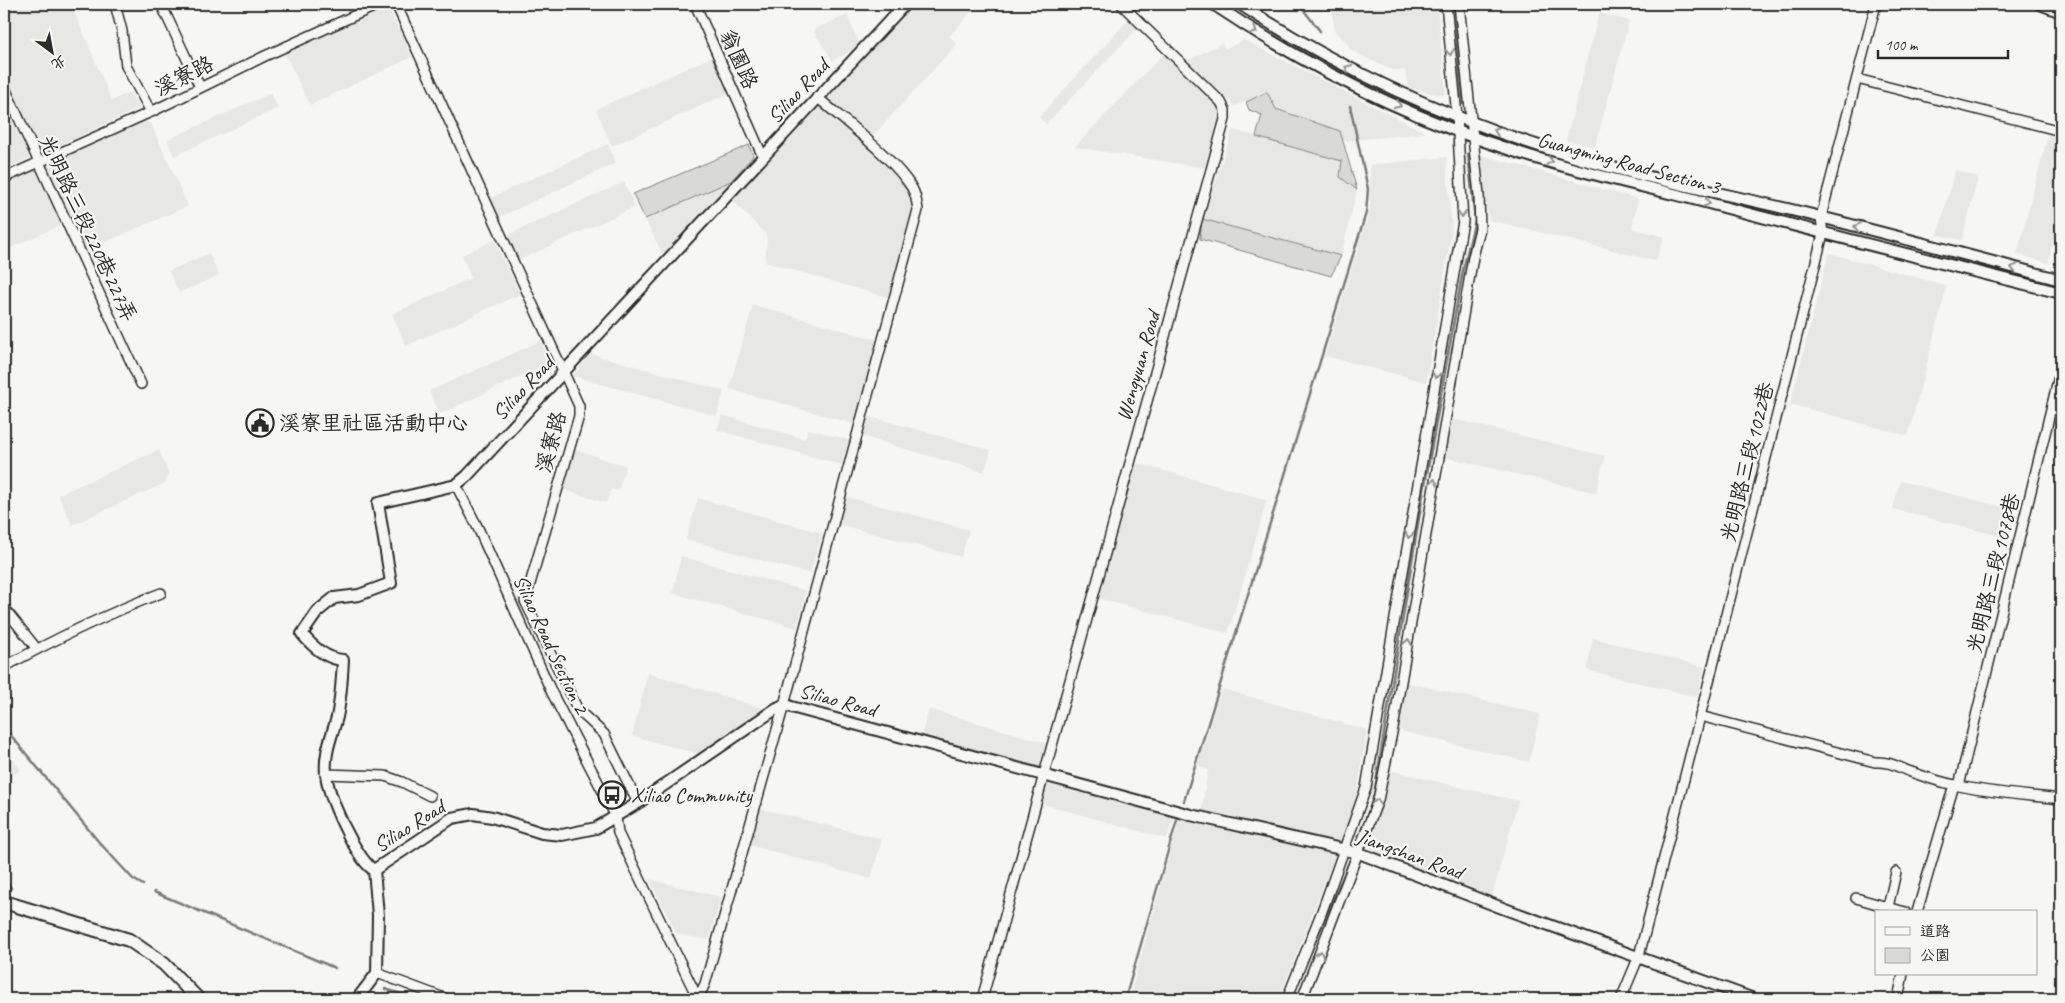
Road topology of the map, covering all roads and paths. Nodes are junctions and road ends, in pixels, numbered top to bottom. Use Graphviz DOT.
graph roads {
  1 [pos="115,4"];
  2 [pos="161,4"];
  3 [pos="380,4"];
  4 [pos="396,4"];
  5 [pos="695,4"];
  6 [pos="905,4"];
  7 [pos="1121,4"];
  8 [pos="1213,4"];
  9 [pos="1240,4"];
  10 [pos="1446,4"];
  11 [pos="1459,4"];
  12 [pos="1876,4"];
  13 [pos="2040,4"];
  14 [pos="2061,12"];
  15 [pos="1860,80"];
  16 [pos="4,86"];
  17 [pos="200,87"];
  18 [pos="817,97"];
  19 [pos="151,112"];
  20 [pos="1457,116"];
  21 [pos="1472,121"];
  22 [pos="1458,130"];
  23 [pos="2061,131"];
  24 [pos="1474,136"];
  25 [pos="763,157"];
  26 [pos="38,162"];
  27 [pos="4,178"];
  28 [pos="1821,217"];
  29 [pos="1823,234"];
  30 [pos="2061,280"];
  31 [pos="2061,293"];
  32 [pos="2061,368"];
  33 [pos="565,371"];
  34 [pos="141,384"];
  35 [pos="456,485"];
  36 [pos="162,593"];
  37 [pos="4,608"];
  38 [pos="37,649"];
  39 [pos="4,667"];
  40 [pos="784,705"];
  41 [pos="1700,716"];
  42 [pos="326,774"];
  43 [pos="1043,776"];
  44 [pos="1957,786"];
  45 [pos="430,796"];
  46 [pos="2061,799"];
  47 [pos="638,803"];
  48 [pos="616,817"];
  49 [pos="1345,850"];
  50 [pos="1359,853"];
  51 [pos="374,870"];
  52 [pos="1896,872"];
  53 [pos="1856,898"];
  54 [pos="4,902"];
  55 [pos="1888,907"];
  56 [pos="1898,910"];
  57 [pos="1918,910"];
  58 [pos="1640,956"];
  59 [pos="377,973"];
  60 [pos="1903,976"];
  61 [pos="198,999"];
  62 [pos="357,999"];
  63 [pos="447,999"];
  64 [pos="698,999"];
  65 [pos="982,999"];
  66 [pos="1287,999"];
  67 [pos="1302,999"];
  68 [pos="1621,999"];
  69 [pos="1754,999"];
  70 [pos="1898,999"];
  1 -- 19 [label="street"];
  2 -- 17 [label="street"];
  3 -- 17 [label="street, 溪寮路"];
  4 -- 33 [label="street, 溪寮路"];
  5 -- 25 [label="street, 翁園路"];
  6 -- 18 [label="street, Siliao Road"];
  7 -- 43 [label="street, Wengyuan Road"];
  8 -- 22 [label="street, Guangming Road Section 3, one-way"];
  20 -- 9 [label="street, Guangming Road Section 3, one-way"];
  10 -- 20 [label="street, one-way"];
  11 -- 21 [label="street"];
  12 -- 15 [label="street"];
  13 -- 14 [label="street"];
  15 -- 23 [label="street"];
  15 -- 28 [label="street"];
  16 -- 26 [label="street, 光明路三段220巷227弄"];
  17 -- 19 [label="street, 溪寮路"];
  18 -- 25 [label="street, Siliao Road"];
  18 -- 40 [label="street"];
  19 -- 26 [label="street, 溪寮路"];
  20 -- 21 [label="street, Guangming Road Section 3"];
  20 -- 22 [label="street"];
  21 -- 24 [label="street"];
  28 -- 21 [label="street, Guangming Road Section 3, one-way"];
  22 -- 24 [label="street, Guangming Road Section 3"];
  22 -- 49 [label="street, one-way"];
  24 -- 29 [label="street, Guangming Road Section 3, one-way"];
  50 -- 24 [label="street, one-way"];
  25 -- 33 [label="street, Siliao Road"];
  26 -- 27 [label="street, 溪寮路"];
  26 -- 34 [label="street, 光明路三段220巷227弄"];
  28 -- 29 [label="street, 光明路三段1022巷"];
  30 -- 28 [label="street, Guangming Road Section 3, one-way"];
  29 -- 31 [label="street, Guangming Road Section 3"];
  29 -- 41 [label="street, 光明路三段1022巷"];
  32 -- 44 [label="street, 光明路三段1078巷"];
  33 -- 35 [label="street, Siliao Road"];
  33 -- 47 [label="street, 溪寮路"];
  35 -- 42 [label="street, Siliao Road"];
  35 -- 48 [label="street, Siliao Road Section 2"];
  36 -- 38 [label="street"];
  37 -- 38 [label="street"];
  38 -- 39 [label="street"];
  40 -- 43 [label="street, Siliao Road"];
  40 -- 47 [label="street, Siliao Road"];
  40 -- 64 [label="street"];
  41 -- 44 [label="street"];
  41 -- 58 [label="street, 光明路三段1022巷"];
  42 -- 45 [label="street"];
  42 -- 51 [label="street, Siliao Road"];
  43 -- 49 [label="street, Jiangshan Road"];
  43 -- 65 [label="street, Wengyuan Road"];
  44 -- 46 [label="street"];
  44 -- 57 [label="street, 光明路三段1078巷"];
  47 -- 48 [label="street, Siliao Road"];
  48 -- 51 [label="street, Siliao Road"];
  48 -- 64 [label="street, Siliao Road Section 2"];
  49 -- 50 [label="street, Jiangshan Road"];
  49 -- 66 [label="street"];
  50 -- 58 [label="street, Jiangshan Road"];
  67 -- 50 [label="street, one-way"];
  51 -- 59 [label="street, Siliao Road"];
  52 -- 55 [label="street"];
  53 -- 55 [label="street"];
  54 -- 61 [label="main road"];
  55 -- 56 [label="street"];
  58 -- 68 [label="street, 光明路三段1022巷"];
  58 -- 69 [label="street, Jiangshan Road"];
  59 -- 62 [label="street"];
  59 -- 63 [label="street"];
  60 -- 70 [label="street"];
}
